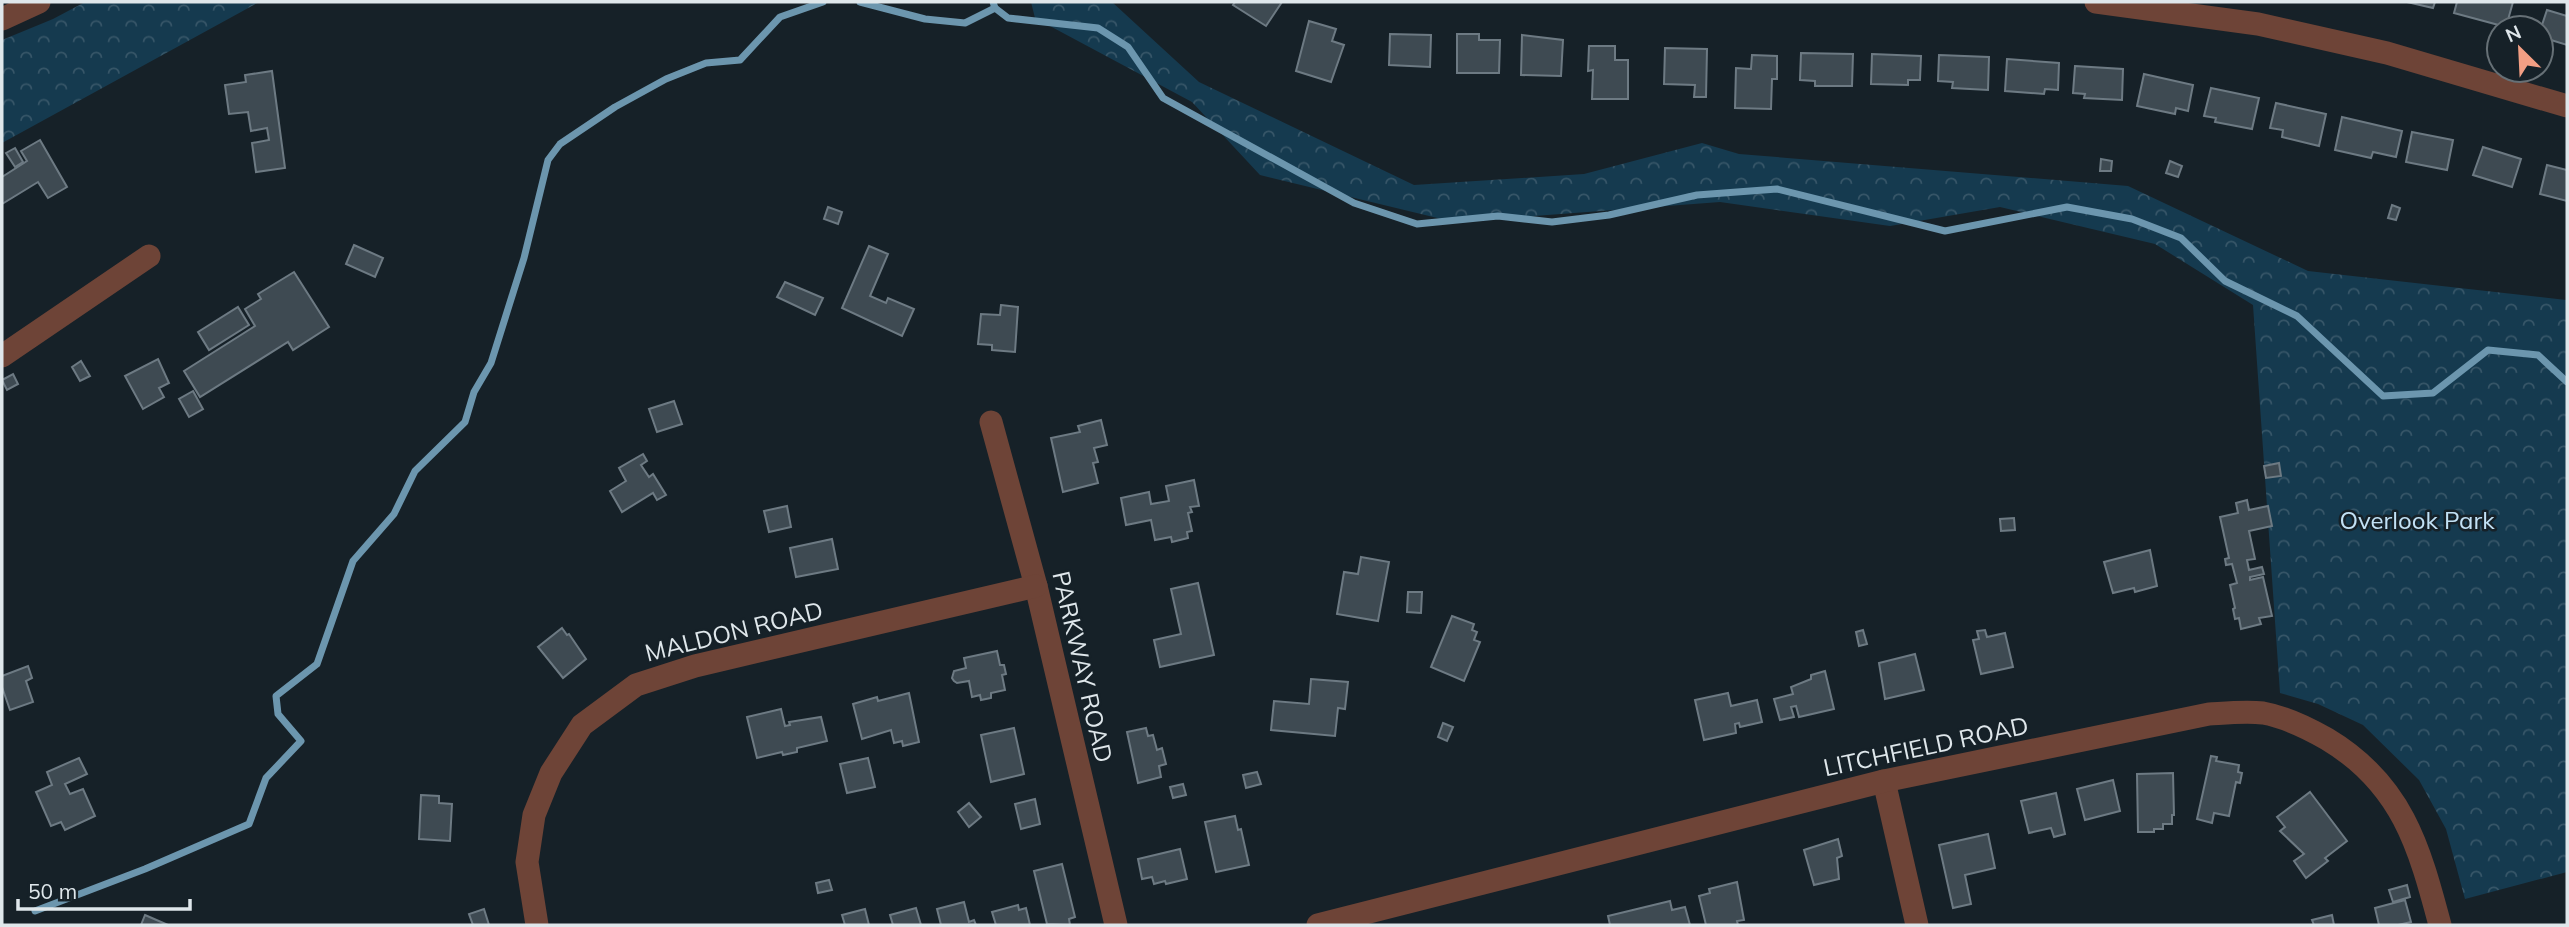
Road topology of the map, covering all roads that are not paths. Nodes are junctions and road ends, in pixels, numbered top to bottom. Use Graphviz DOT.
graph roads {
  1 [pos="39,2"];
  2 [pos="2096,2"];
  3 [pos="2,19"];
  4 [pos="2567,106"];
  5 [pos="149,256"];
  6 [pos="2,356"];
  7 [pos="991,422"];
  8 [pos="1037,586"];
  9 [pos="1884,781"];
  10 [pos="537,925"];
  11 [pos="1116,925"];
  12 [pos="1318,925"];
  13 [pos="1917,925"];
  14 [pos="2440,925"];
  1 -- 3 [label="street"];
  2 -- 4 [label="street"];
  5 -- 6 [label="street"];
  7 -- 8 [label="street, PARKWAY ROAD"];
  8 -- 10 [label="street, MALDON ROAD"];
  8 -- 11 [label="street, PARKWAY ROAD"];
  9 -- 12 [label="street, LITCHFIELD ROAD"];
  9 -- 13 [label="street"];
  9 -- 14 [label="street, LITCHFIELD ROAD"];
}
